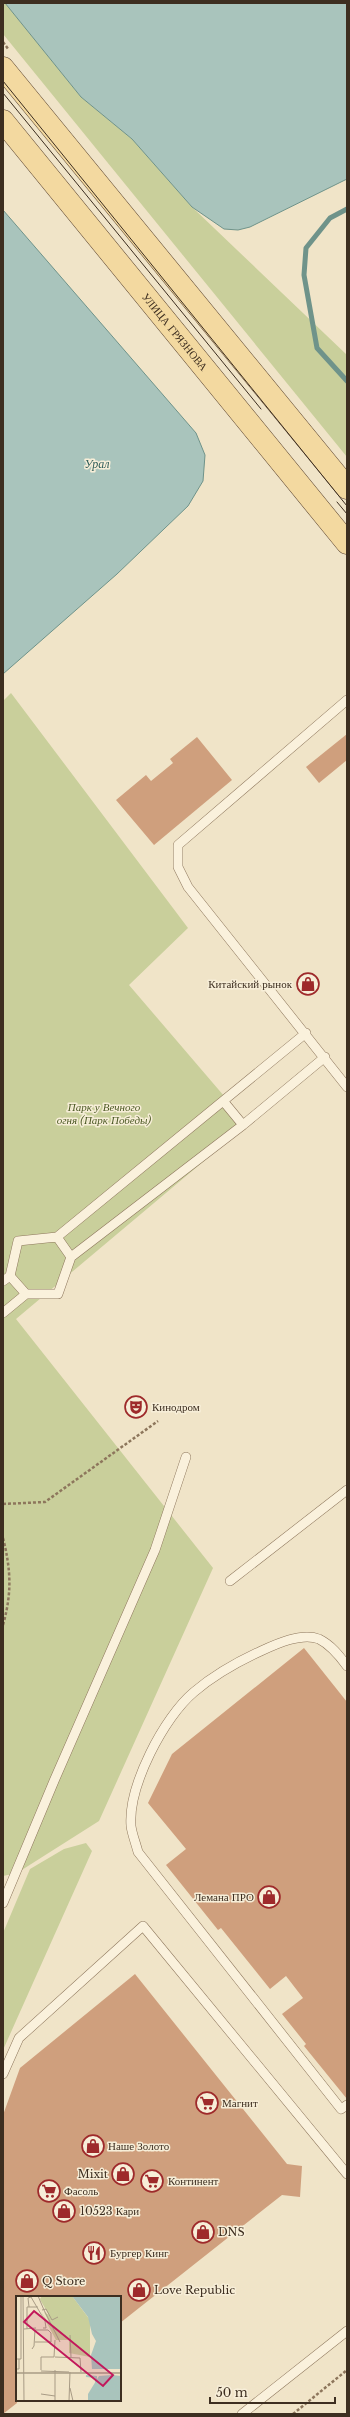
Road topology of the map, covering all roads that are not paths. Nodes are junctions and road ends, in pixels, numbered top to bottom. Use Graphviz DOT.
graph roads {
  1 [pos="3,68"];
  2 [pos="3,121"];
  3 [pos="347,488"];
  4 [pos="347,542"];
  5 [pos="347,700"];
  6 [pos="306,1034"];
  7 [pos="325,1057"];
  8 [pos="347,1087"];
  9 [pos="224,1102"];
  10 [pos="243,1125"];
  11 [pos="57,1237"];
  12 [pos="71,1257"];
  13 [pos="7,1278"];
  14 [pos="26,1294"];
  15 [pos="3,1313"];
  16 [pos="186,1457"];
  17 [pos="347,1490"];
  18 [pos="230,1580"];
  19 [pos="347,1666"];
  20 [pos="3,1903"];
  21 [pos="3,2074"];
  22 [pos="347,2105"];
  23 [pos="347,2174"];
  24 [pos="347,2331"];
  25 [pos="242,2414"];
  1 -- 3 [label="main road"];
  2 -- 4 [label="main road, УЛИЦА ГРЯЗНОВА"];
  5 -- 6 [label="lane"];
  6 -- 7 [label="lane"];
  6 -- 9 [label="lane"];
  7 -- 8 [label="lane"];
  7 -- 10 [label="lane"];
  9 -- 10 [label="lane"];
  9 -- 11 [label="lane"];
  10 -- 12 [label="lane"];
  11 -- 12 [label="lane"];
  11 -- 13 [label="lane"];
  12 -- 14 [label="lane"];
  13 -- 14 [label="lane"];
  14 -- 15 [label="lane"];
  16 -- 20 [label="lane"];
  17 -- 18 [label="lane"];
  19 -- 22 [label="lane"];
  21 -- 23 [label="lane"];
  24 -- 25 [label="lane"];
}
